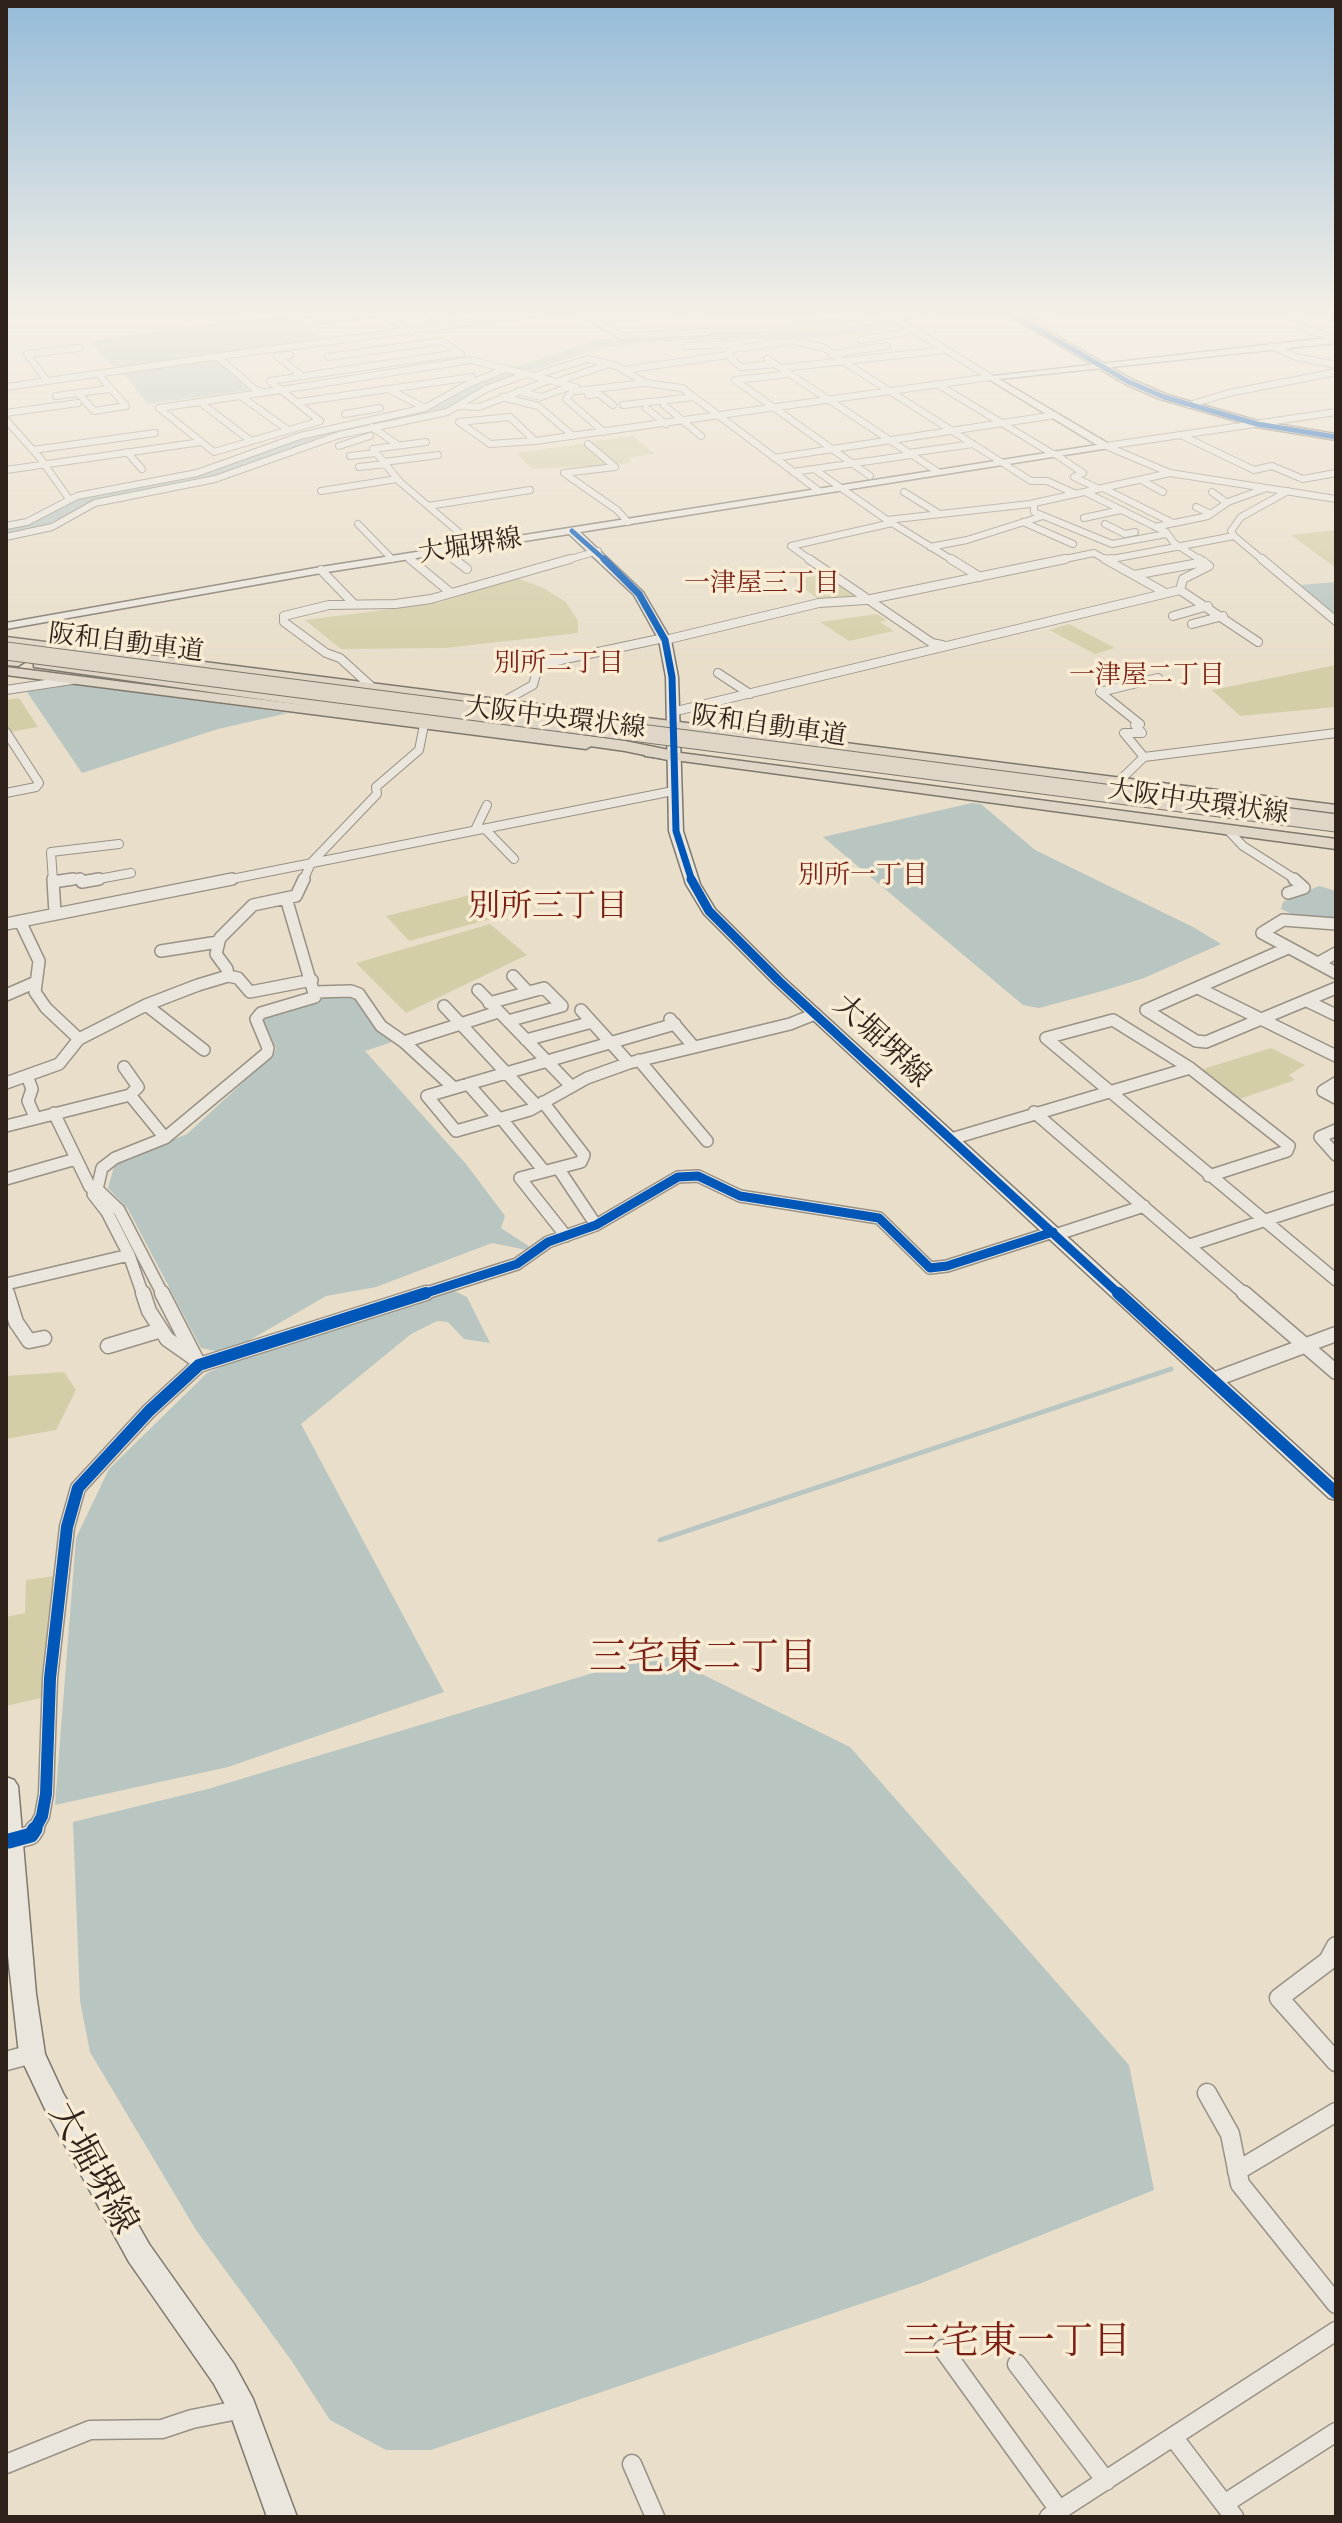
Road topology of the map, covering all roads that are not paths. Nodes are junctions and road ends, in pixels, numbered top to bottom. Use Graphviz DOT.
graph roads {
  1 [pos="16,431"];
  2 [pos="125,431"];
  3 [pos="188,431"];
  4 [pos="238,431"];
  5 [pos="286,431"];
  6 [pos="322,431"];
  7 [pos="358,431"];
  8 [pos="377,431"];
  9 [pos="471,431"];
  10 [pos="524,431"];
  11 [pos="567,431"];
  12 [pos="614,431"];
  13 [pos="695,431"];
  14 [pos="739,431"];
  15 [pos="806,431"];
  16 [pos="876,431"];
  17 [pos="952,431"];
  18 [pos="1014,431"];
  19 [pos="1081,431"];
  20 [pos="1210,431"];
  21 [pos="1281,431"];
  22 [pos="1295,431"];
  23 [pos="604,432"];
  24 [pos="155,433"];
  25 [pos="101,434"];
  26 [pos="1180,435"];
  27 [pos="370,436"];
  28 [pos="573,436"];
  29 [pos="701,436"];
  30 [pos="1336,437"];
  31 [pos="116,439"];
  32 [pos="890,440"];
  33 [pos="251,441"];
  34 [pos="321,441"];
  35 [pos="535,441"];
  36 [pos="201,442"];
  37 [pos="426,442"];
  38 [pos="410,444"];
  39 [pos="588,444"];
  40 [pos="973,444"];
  41 [pos="398,445"];
  42 [pos="339,446"];
  43 [pos="1106,446"];
  44 [pos="833,449"];
  45 [pos="33,450"];
  46 [pos="103,450"];
  47 [pos="128,452"];
  48 [pos="376,453"];
  49 [pos="910,454"];
  50 [pos="1054,454"];
  51 [pos="438,455"];
  52 [pos="424,457"];
  53 [pos="6,458"];
  54 [pos="774,458"];
  55 [pos="43,461"];
  56 [pos="385,463"];
  57 [pos="1002,463"];
  58 [pos="853,464"];
  59 [pos="16,469"];
  60 [pos="142,469"];
  61 [pos="814,469"];
  62 [pos="1157,469"];
  63 [pos="6,470"];
  64 [pos="793,472"];
  65 [pos="938,472"];
  66 [pos="1170,473"];
  67 [pos="1336,473"];
  68 [pos="870,476"];
  69 [pos="338,479"];
  70 [pos="397,479"];
  71 [pos="1145,480"];
  72 [pos="374,483"];
  73 [pos="314,484"];
  74 [pos="511,485"];
  75 [pos="347,487"];
  76 [pos="477,488"];
  77 [pos="839,488"];
  78 [pos="1266,488"];
  79 [pos="1100,489"];
  80 [pos="530,490"];
  81 [pos="819,491"];
  82 [pos="1288,491"];
  83 [pos="520,492"];
  84 [pos="904,492"];
  85 [pos="1163,492"];
  86 [pos="1212,492"];
  87 [pos="1081,493"];
  88 [pos="451,495"];
  89 [pos="488,497"];
  90 [pos="69,499"];
  91 [pos="1336,499"];
  92 [pos="459,501"];
  93 [pos="1034,503"];
  94 [pos="1227,503"];
  95 [pos="428,506"];
  96 [pos="1196,507"];
  97 [pos="1121,510"];
  98 [pos="470,512"];
  99 [pos="938,513"];
  100 [pos="1211,514"];
  101 [pos="1043,516"];
  102 [pos="1084,518"];
  103 [pos="628,522"];
  104 [pos="889,522"];
  105 [pos="1023,522"];
  106 [pos="1173,523"];
  107 [pos="358,524"];
  108 [pos="1105,524"];
  109 [pos="6,526"];
  110 [pos="1070,526"];
  111 [pos="1156,527"];
  112 [pos="572,531"];
  113 [pos="944,532"];
  114 [pos="1050,532"];
  115 [pos="1166,534"];
  116 [pos="1234,536"];
  117 [pos="6,537"];
  118 [pos="960,542"];
  119 [pos="1073,544"];
  120 [pos="475,546"];
  121 [pos="1180,546"];
  122 [pos="930,547"];
  123 [pos="444,551"];
  124 [pos="598,551"];
  125 [pos="1064,551"];
  126 [pos="408,557"];
  127 [pos="392,559"];
  128 [pos="1107,560"];
  129 [pos="1204,562"];
  130 [pos="1030,567"];
  131 [pos="467,569"];
  132 [pos="321,570"];
  133 [pos="1134,575"];
  134 [pos="980,577"];
  135 [pos="1180,590"];
  136 [pos="1164,592"];
  137 [pos="451,593"];
  138 [pos="866,600"];
  139 [pos="354,604"];
  140 [pos="1208,606"];
  141 [pos="1173,616"];
  142 [pos="1223,616"];
  143 [pos="1336,621"];
  144 [pos="1192,624"];
  145 [pos="6,626"];
  146 [pos="664,639"];
  147 [pos="6,641"];
  148 [pos="1258,642"];
  149 [pos="942,645"];
  150 [pos="8,661"];
  151 [pos="40,664"];
  152 [pos="718,673"];
  153 [pos="1158,678"];
  154 [pos="72,680"];
  155 [pos="373,688"];
  156 [pos="6,690"];
  157 [pos="750,694"];
  158 [pos="499,704"];
  159 [pos="672,719"];
  160 [pos="424,725"];
  161 [pos="6,732"];
  162 [pos="638,732"];
  163 [pos="1336,733"];
  164 [pos="671,756"];
  165 [pos="1144,757"];
  166 [pos="1126,786"];
  167 [pos="673,791"];
  168 [pos="6,793"];
  169 [pos="487,805"];
  170 [pos="1336,812"];
  171 [pos="1336,823"];
  172 [pos="1227,829"];
  173 [pos="480,830"];
  174 [pos="1336,834"];
  175 [pos="119,844"];
  176 [pos="1336,844"];
  177 [pos="514,859"];
  178 [pos="311,863"];
  179 [pos="131,873"];
  180 [pos="53,882"];
  181 [pos="1288,893"];
  182 [pos="286,898"];
  183 [pos="55,914"];
  184 [pos="20,921"];
  185 [pos="6,924"];
  186 [pos="1336,924"];
  187 [pos="218,942"];
  188 [pos="1288,948"];
  189 [pos="161,951"];
  190 [pos="1336,953"];
  191 [pos="1318,963"];
  192 [pos="1336,973"];
  193 [pos="228,976"];
  194 [pos="513,976"];
  195 [pos="312,980"];
  196 [pos="36,982"];
  197 [pos="1198,988"];
  198 [pos="1336,988"];
  199 [pos="478,990"];
  200 [pos="315,992"];
  201 [pos="528,992"];
  202 [pos="6,995"];
  203 [pos="1307,1001"];
  204 [pos="489,1003"];
  205 [pos="146,1005"];
  206 [pos="444,1006"];
  207 [pos="581,1010"];
  208 [pos="498,1012"];
  209 [pos="815,1014"];
  210 [pos="1336,1015"];
  211 [pos="508,1021"];
  212 [pos="1262,1021"];
  213 [pos="592,1022"];
  214 [pos="459,1023"];
  215 [pos="79,1039"];
  216 [pos="526,1040"];
  217 [pos="404,1042"];
  218 [pos="611,1042"];
  219 [pos="694,1047"];
  220 [pos="204,1050"];
  221 [pos="1336,1056"];
  222 [pos="545,1061"];
  223 [pos="634,1062"];
  224 [pos="124,1067"];
  225 [pos="1190,1068"];
  226 [pos="505,1073"];
  227 [pos="27,1076"];
  228 [pos="9,1080"];
  229 [pos="1336,1083"];
  230 [pos="468,1084"];
  231 [pos="571,1086"];
  232 [pos="454,1088"];
  233 [pos="1108,1091"];
  234 [pos="130,1095"];
  235 [pos="1336,1098"];
  236 [pos="540,1104"];
  237 [pos="1034,1112"];
  238 [pos="54,1113"];
  239 [pos="35,1117"];
  240 [pos="500,1119"];
  241 [pos="6,1126"];
  242 [pos="1336,1130"];
  243 [pos="165,1138"];
  244 [pos="951,1139"];
  245 [pos="707,1141"];
  246 [pos="1336,1155"];
  247 [pos="76,1159"];
  248 [pos="558,1168"];
  249 [pos="544,1171"];
  250 [pos="1209,1176"];
  251 [pos="6,1179"];
  252 [pos="93,1188"];
  253 [pos="1336,1197"];
  254 [pos="1144,1206"];
  255 [pos="1262,1220"];
  256 [pos="596,1225"];
  257 [pos="1054,1234"];
  258 [pos="566,1236"];
  259 [pos="1190,1245"];
  260 [pos="129,1255"];
  261 [pos="1336,1280"];
  262 [pos="155,1283"];
  263 [pos="6,1286"];
  264 [pos="139,1287"];
  265 [pos="161,1330"];
  266 [pos="1336,1334"];
  267 [pos="44,1338"];
  268 [pos="1306,1345"];
  269 [pos="108,1346"];
  270 [pos="197,1362"];
  271 [pos="1336,1372"];
  272 [pos="1213,1380"];
  273 [pos="1336,1493"];
  274 [pos="6,1786"];
  275 [pos="9,1841"];
  276 [pos="1336,1946"];
  277 [pos="19,2058"];
  278 [pos="1336,2062"];
  279 [pos="1207,2093"];
  280 [pos="1336,2112"];
  281 [pos="1237,2171"];
  282 [pos="1336,2304"];
  283 [pos="1336,2331"];
  284 [pos="943,2349"];
  285 [pos="1017,2364"];
  286 [pos="243,2409"];
  287 [pos="1336,2432"];
  288 [pos="1174,2438"];
  289 [pos="6,2464"];
  290 [pos="632,2464"];
  291 [pos="1106,2481"];
  292 [pos="1229,2510"];
  293 [pos="1054,2514"];
  294 [pos="282,2517"];
  295 [pos="655,2517"];
  1 -- 45 [label="street"];
  2 -- 25 [label="street"];
  3 -- 36 [label="street"];
  4 -- 33 [label="street"];
  5 -- 33 [label="street"];
  6 -- 90 [label="street"];
  7 -- 34 [label="street"];
  8 -- 41 [label="street"];
  9 -- 35 [label="street"];
  10 -- 35 [label="street"];
  11 -- 28 [label="street"];
  12 -- 23 [label="street"];
  13 -- 29 [label="street"];
  14 -- 54 [label="street"];
  15 -- 44 [label="street"];
  16 -- 32 [label="street"];
  17 -- 32 [label="street"];
  17 -- 40 [label="street"];
  18 -- 50 [label="street"];
  19 -- 43 [label="main road"];
  20 -- 26 [label="street"];
  21 -- 30 [label="street"];
  22 -- 30 [label="main road"];
  23 -- 28 [label="street"];
  24 -- 31 [label="street"];
  26 -- 43 [label="street"];
  26 -- 67 [label="street"];
  27 -- 42 [label="street"];
  28 -- 35 [label="street"];
  31 -- 45 [label="street"];
  31 -- 47 [label="street"];
  32 -- 44 [label="street"];
  32 -- 49 [label="street"];
  33 -- 36 [label="street"];
  34 -- 42 [label="street"];
  34 -- 117 [label="street"];
  36 -- 47 [label="street"];
  37 -- 38 [label="street"];
  38 -- 41 [label="street"];
  38 -- 52 [label="street"];
  39 -- 103 [label="street"];
  40 -- 49 [label="street"];
  40 -- 57 [label="street"];
  41 -- 48 [label="street"];
  42 -- 48 [label="street"];
  43 -- 50 [label="main road"];
  43 -- 62 [label="street"];
  44 -- 54 [label="street"];
  44 -- 58 [label="street"];
  45 -- 55 [label="street"];
  46 -- 55 [label="street"];
  47 -- 55 [label="street"];
  47 -- 60 [label="street"];
  48 -- 56 [label="street"];
  49 -- 58 [label="street"];
  49 -- 65 [label="street"];
  50 -- 57 [label="main road"];
  50 -- 79 [label="street"];
  51 -- 52 [label="street"];
  52 -- 56 [label="street"];
  53 -- 59 [label="street"];
  54 -- 64 [label="street"];
  55 -- 59 [label="street"];
  55 -- 90 [label="street"];
  56 -- 70 [label="street"];
  56 -- 72 [label="street"];
  57 -- 65 [label="main road"];
  57 -- 87 [label="street"];
  58 -- 61 [label="street"];
  58 -- 68 [label="street"];
  59 -- 63 [label="street"];
  61 -- 64 [label="street"];
  61 -- 77 [label="street"];
  62 -- 66 [label="street"];
  62 -- 71 [label="street"];
  64 -- 81 [label="street"];
  65 -- 77 [label="main road"];
  66 -- 71 [label="street"];
  66 -- 78 [label="street"];
  69 -- 75 [label="street"];
  70 -- 72 [label="street"];
  70 -- 95 [label="street"];
  71 -- 79 [label="street"];
  71 -- 85 [label="street"];
  72 -- 75 [label="street"];
  73 -- 75 [label="street"];
  74 -- 83 [label="street"];
  76 -- 89 [label="street"];
  77 -- 81 [label="main road"];
  77 -- 104 [label="street"];
  78 -- 82 [label="street"];
  78 -- 94 [label="street"];
  79 -- 87 [label="street"];
  79 -- 106 [label="street"];
  80 -- 83 [label="street"];
  81 -- 103 [label="main road"];
  82 -- 91 [label="street"];
  82 -- 116 [label="street"];
  83 -- 89 [label="street"];
  84 -- 99 [label="street"];
  86 -- 94 [label="street"];
  87 -- 93 [label="street"];
  87 -- 97 [label="street"];
  88 -- 92 [label="street"];
  89 -- 92 [label="street"];
  90 -- 109 [label="street"];
  92 -- 95 [label="street"];
  92 -- 98 [label="street"];
  93 -- 99 [label="street"];
  93 -- 101 [label="street"];
  94 -- 100 [label="street"];
  95 -- 120 [label="street"];
  96 -- 100 [label="street"];
  97 -- 102 [label="street"];
  97 -- 111 [label="street"];
  99 -- 104 [label="street"];
  100 -- 106 [label="street"];
  101 -- 105 [label="street"];
  101 -- 110 [label="street"];
  103 -- 112 [label="main road"];
  104 -- 122 [label="street"];
  104 -- 138 [label="street"];
  105 -- 114 [label="street"];
  105 -- 118 [label="street"];
  106 -- 111 [label="street"];
  107 -- 127 [label="street"];
  108 -- 111 [label="street"];
  110 -- 114 [label="street"];
  110 -- 115 [label="street"];
  111 -- 115 [label="street"];
  112 -- 120 [label="main road, 大堀堺線"];
  112 -- 124 [label="main road, 大堀堺線"];
  113 -- 118 [label="street"];
  114 -- 119 [label="street"];
  115 -- 121 [label="street"];
  116 -- 121 [label="street"];
  116 -- 143 [label="street"];
  118 -- 122 [label="street"];
  120 -- 123 [label="main road, 大堀堺線"];
  121 -- 128 [label="street"];
  121 -- 129 [label="street"];
  122 -- 134 [label="street"];
  123 -- 126 [label="main road, 大堀堺線"];
  123 -- 131 [label="street"];
  124 -- 137 [label="street"];
  124 -- 146 [label="main road, 大堀堺線"];
  125 -- 130 [label="street"];
  126 -- 127 [label="main road, 大堀堺線"];
  126 -- 137 [label="street"];
  127 -- 132 [label="main road, 大堀堺線"];
  128 -- 130 [label="street"];
  128 -- 133 [label="street"];
  129 -- 133 [label="street"];
  129 -- 135 [label="street"];
  130 -- 134 [label="street"];
  132 -- 139 [label="street"];
  132 -- 145 [label="main road, 大堀堺線"];
  133 -- 136 [label="street"];
  134 -- 138 [label="street"];
  135 -- 136 [label="street"];
  135 -- 140 [label="street"];
  136 -- 149 [label="street"];
  137 -- 139 [label="street"];
  138 -- 146 [label="street"];
  138 -- 149 [label="street"];
  139 -- 155 [label="street"];
  140 -- 141 [label="street"];
  140 -- 142 [label="street"];
  142 -- 144 [label="street"];
  142 -- 148 [label="street"];
  146 -- 158 [label="street"];
  146 -- 159 [label="main road, 大堀堺線"];
  147 -- 155 [label="main road, 大阪中央環状線"];
  149 -- 157 [label="street"];
  150 -- 151 [label="highway, 阪和自動車道"];
  150 -- 154 [label="main road, 大阪中央環状線"];
  150 -- 162 [label="highway, 阪和自動車道, bridge"];
  151 -- 164 [label="highway"];
  151 -- 174 [label="highway, 阪和自動車道"];
  152 -- 157 [label="street"];
  153 -- 165 [label="street"];
  154 -- 156 [label="street"];
  154 -- 160 [label="main road, 大阪中央環状線"];
  155 -- 158 [label="main road, 大阪中央環状線"];
  157 -- 159 [label="street"];
  158 -- 159 [label="main road, 大阪中央環状線"];
  159 -- 164 [label="main road, 大堀堺線"];
  159 -- 166 [label="main road, 大阪中央環状線"];
  160 -- 164 [label="main road, 大阪中央環状線"];
  160 -- 178 [label="street"];
  161 -- 168 [label="street"];
  162 -- 166 [label="highway, bridge"];
  162 -- 171 [label="highway, 阪和自動車道, bridge"];
  163 -- 165 [label="street"];
  164 -- 167 [label="main road, 大堀堺線"];
  164 -- 172 [label="main road, 大阪中央環状線"];
  165 -- 166 [label="street"];
  166 -- 170 [label="highway"];
  167 -- 173 [label="street"];
  167 -- 209 [label="main road, 大堀堺線"];
  169 -- 173 [label="street"];
  172 -- 176 [label="main road, 大阪中央環状線"];
  172 -- 181 [label="street"];
  173 -- 177 [label="street"];
  173 -- 178 [label="street"];
  175 -- 180 [label="street"];
  178 -- 182 [label="street"];
  178 -- 183 [label="street"];
  179 -- 180 [label="street"];
  180 -- 183 [label="street"];
  182 -- 187 [label="street"];
  182 -- 195 [label="street"];
  183 -- 184 [label="street"];
  184 -- 185 [label="street"];
  184 -- 196 [label="street"];
  186 -- 188 [label="street"];
  187 -- 189 [label="street"];
  187 -- 193 [label="street"];
  188 -- 191 [label="street"];
  188 -- 197 [label="street"];
  190 -- 191 [label="street"];
  191 -- 192 [label="street"];
  193 -- 195 [label="street"];
  193 -- 205 [label="street"];
  194 -- 201 [label="street"];
  195 -- 200 [label="street"];
  196 -- 202 [label="street"];
  196 -- 215 [label="street"];
  197 -- 212 [label="street"];
  197 -- 212 [label="street"];
  198 -- 203 [label="street"];
  199 -- 204 [label="street"];
  200 -- 217 [label="street"];
  200 -- 243 [label="street"];
  201 -- 204 [label="street"];
  201 -- 211 [label="street"];
  203 -- 210 [label="street"];
  203 -- 212 [label="street"];
  204 -- 208 [label="street"];
  205 -- 215 [label="street"];
  205 -- 220 [label="street"];
  206 -- 214 [label="street"];
  207 -- 213 [label="street"];
  208 -- 211 [label="street"];
  208 -- 214 [label="street"];
  209 -- 219 [label="street"];
  209 -- 244 [label="main road, 大堀堺線"];
  211 -- 216 [label="street"];
  212 -- 221 [label="street"];
  213 -- 216 [label="street"];
  213 -- 218 [label="street"];
  214 -- 217 [label="street"];
  214 -- 226 [label="street"];
  215 -- 227 [label="street"];
  216 -- 222 [label="street"];
  217 -- 232 [label="street"];
  218 -- 219 [label="street"];
  218 -- 222 [label="street"];
  218 -- 223 [label="street"];
  219 -- 223 [label="street"];
  222 -- 226 [label="street"];
  222 -- 231 [label="street"];
  223 -- 231 [label="street"];
  223 -- 245 [label="street"];
  224 -- 234 [label="street"];
  225 -- 233 [label="street"];
  225 -- 233 [label="street"];
  225 -- 250 [label="street"];
  226 -- 230 [label="street"];
  226 -- 236 [label="street"];
  227 -- 228 [label="street"];
  227 -- 239 [label="street"];
  229 -- 235 [label="street"];
  230 -- 232 [label="street"];
  230 -- 240 [label="street"];
  231 -- 236 [label="street"];
  232 -- 240 [label="street"];
  233 -- 237 [label="street"];
  233 -- 250 [label="street"];
  234 -- 238 [label="street"];
  234 -- 243 [label="street"];
  236 -- 240 [label="street"];
  236 -- 248 [label="street"];
  237 -- 244 [label="street"];
  237 -- 254 [label="street"];
  238 -- 239 [label="street"];
  238 -- 247 [label="street"];
  239 -- 241 [label="street"];
  240 -- 249 [label="street"];
  242 -- 246 [label="street"];
  243 -- 252 [label="street"];
  244 -- 257 [label="main road, 大堀堺線"];
  247 -- 251 [label="street"];
  247 -- 252 [label="street"];
  248 -- 249 [label="street"];
  248 -- 256 [label="street"];
  249 -- 258 [label="street"];
  250 -- 255 [label="street"];
  252 -- 260 [label="street"];
  252 -- 262 [label="street"];
  253 -- 255 [label="street"];
  254 -- 257 [label="street"];
  254 -- 259 [label="street"];
  255 -- 259 [label="street"];
  255 -- 261 [label="street"];
  256 -- 257 [label="street"];
  256 -- 258 [label="street"];
  257 -- 272 [label="main road, 大堀堺線"];
  258 -- 270 [label="street"];
  259 -- 268 [label="street"];
  260 -- 263 [label="street"];
  260 -- 264 [label="street"];
  262 -- 264 [label="street"];
  262 -- 270 [label="street"];
  263 -- 267 [label="street"];
  264 -- 265 [label="street"];
  265 -- 269 [label="street"];
  265 -- 270 [label="street"];
  266 -- 268 [label="street"];
  268 -- 271 [label="street"];
  268 -- 272 [label="street"];
  270 -- 275 [label="street"];
  272 -- 273 [label="main road, 大堀堺線"];
  274 -- 275 [label="main road, 大堀堺線"];
  275 -- 277 [label="main road, 大堀堺線"];
  276 -- 278 [label="street"];
  277 -- 286 [label="main road, 大堀堺線"];
  279 -- 281 [label="street"];
  280 -- 281 [label="street"];
  281 -- 282 [label="street"];
  283 -- 288 [label="street"];
  284 -- 293 [label="street"];
  285 -- 291 [label="street"];
  286 -- 289 [label="street"];
  286 -- 294 [label="main road, 大堀堺線"];
  287 -- 292 [label="street"];
  288 -- 291 [label="street"];
  288 -- 292 [label="street"];
  290 -- 295 [label="street"];
  291 -- 293 [label="street"];
}
